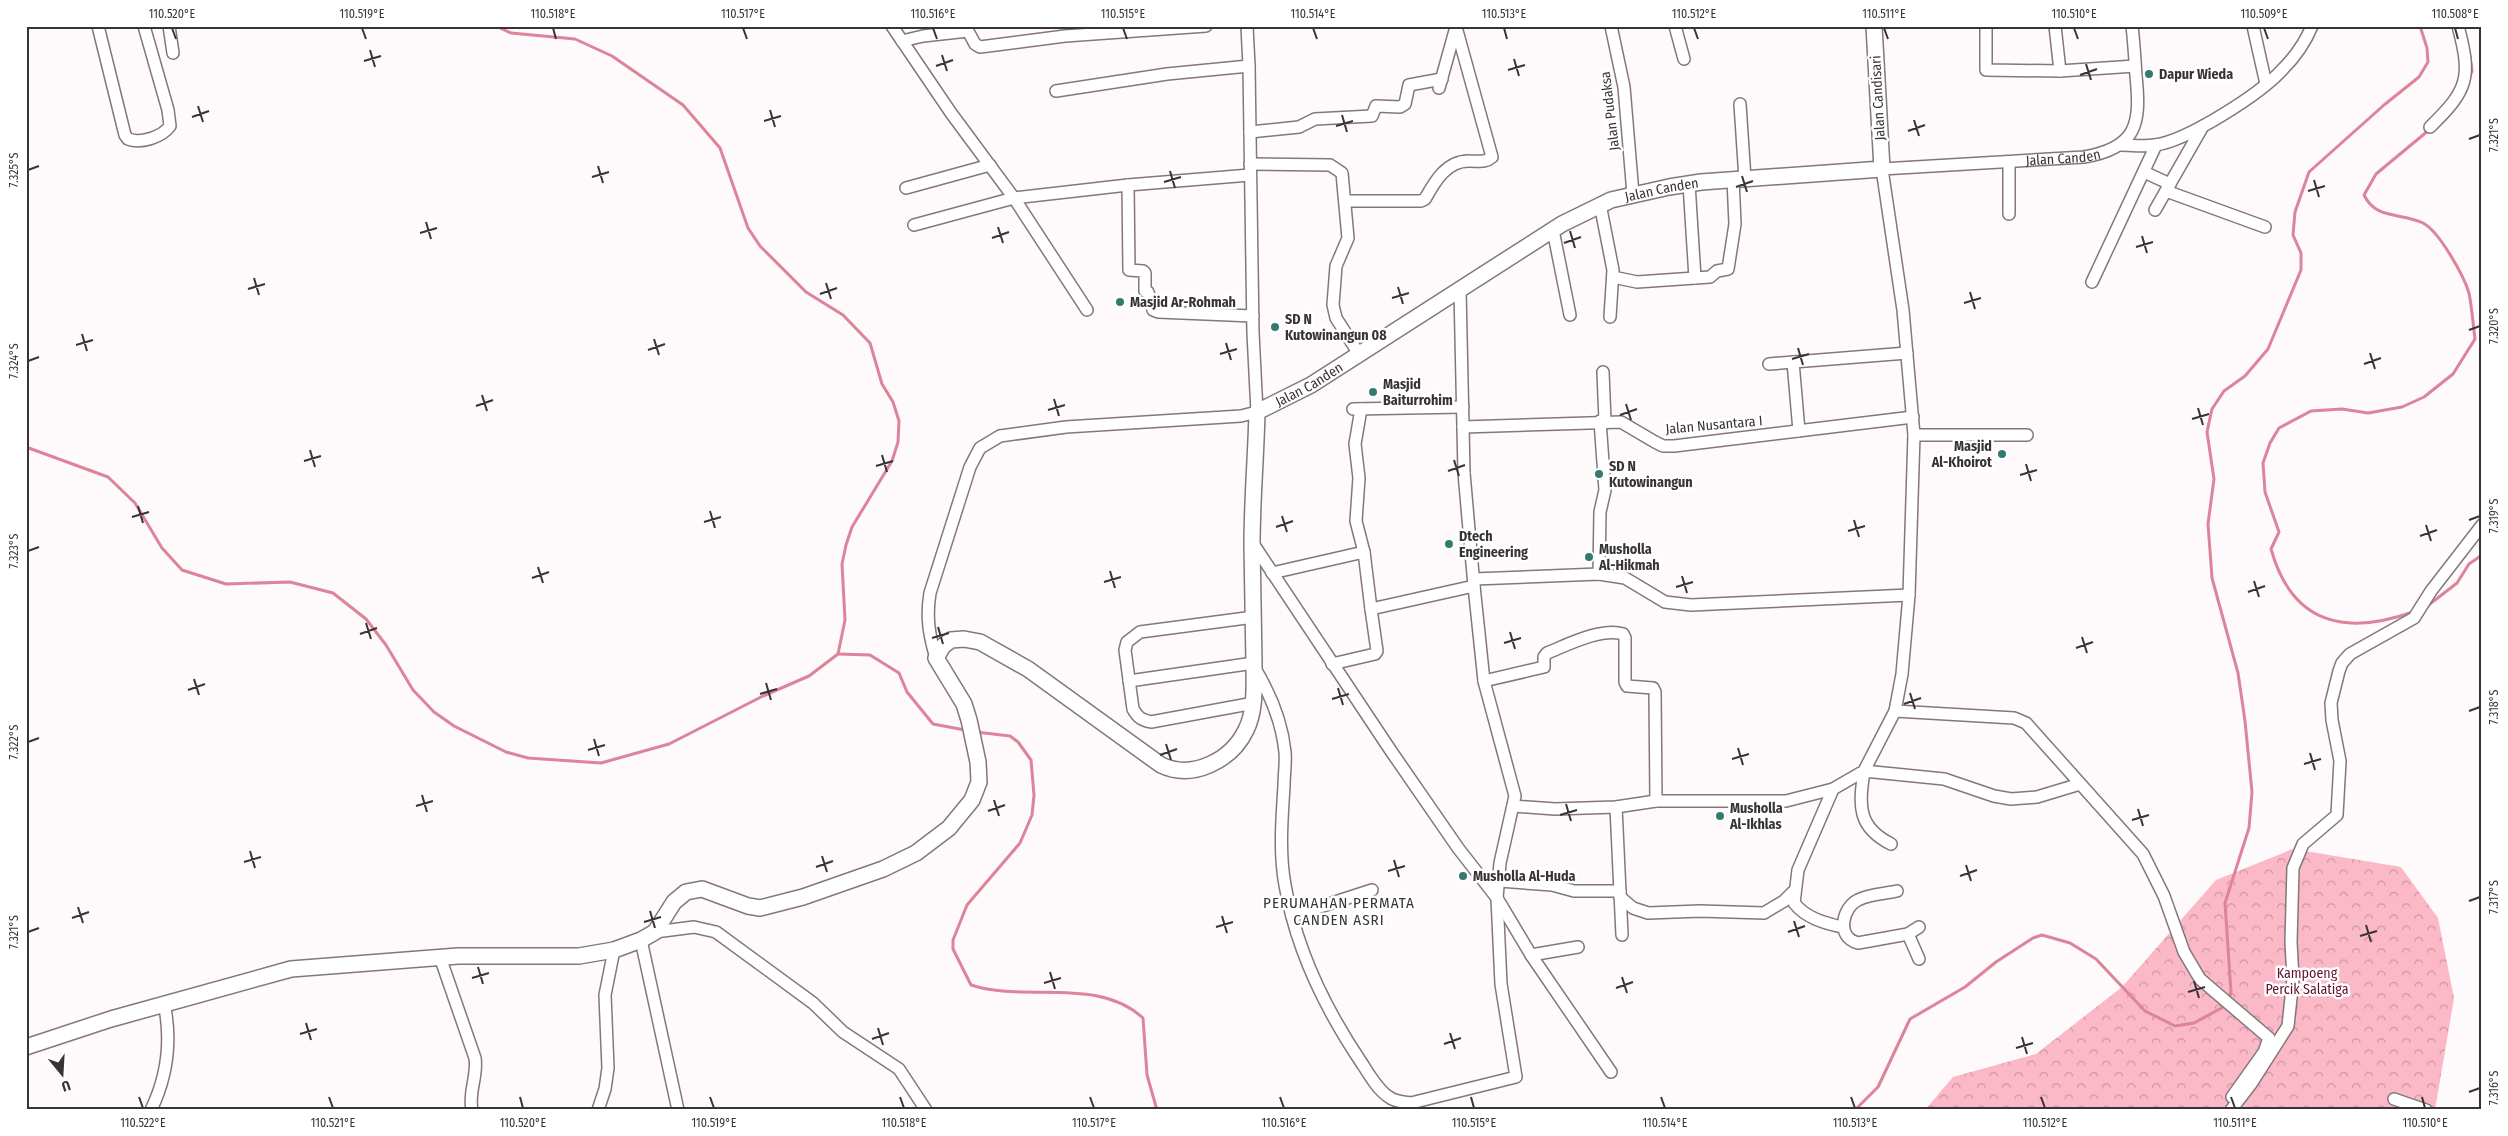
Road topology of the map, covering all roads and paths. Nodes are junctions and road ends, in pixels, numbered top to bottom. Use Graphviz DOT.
graph roads {
  1 [pos="98,26"];
  2 [pos="144,26"];
  3 [pos="169,26"];
  4 [pos="892,26"];
  5 [pos="1206,26"];
  6 [pos="1247,26"];
  7 [pos="1611,26"];
  8 [pos="1676,26"];
  9 [pos="1874,26"];
  10 [pos="1986,26"];
  11 [pos="2055,26"];
  12 [pos="2132,26"];
  13 [pos="2253,26"];
  14 [pos="2312,26"];
  15 [pos="2458,26"];
  16 [pos="1456,27"];
  17 [pos="922,31"];
  18 [pos="1064,31"];
  19 [pos="902,41"];
  20 [pos="173,54"];
  21 [pos="1684,59"];
  22 [pos="1249,66"];
  23 [pos="2135,66"];
  24 [pos="2060,71"];
  25 [pos="2266,84"];
  26 [pos="1056,91"];
  27 [pos="1740,104"];
  28 [pos="2203,126"];
  29 [pos="2430,127"];
  30 [pos="1250,132"];
  31 [pos="2121,145"];
  32 [pos="2156,145"];
  33 [pos="2009,162"];
  34 [pos="990,164"];
  35 [pos="1882,169"];
  36 [pos="1250,170"];
  37 [pos="2144,172"];
  38 [pos="1739,179"];
  39 [pos="1689,184"];
  40 [pos="1128,185"];
  41 [pos="2168,187"];
  42 [pos="906,188"];
  43 [pos="1633,194"];
  44 [pos="1014,198"];
  45 [pos="1345,201"];
  46 [pos="1600,204"];
  47 [pos="2155,210"];
  48 [pos="2009,214"];
  49 [pos="914,225"];
  50 [pos="2265,227"];
  51 [pos="1553,230"];
  52 [pos="1613,277"];
  53 [pos="1695,278"];
  54 [pos="2092,282"];
  55 [pos="1460,290"];
  56 [pos="1087,310"];
  57 [pos="1570,315"];
  58 [pos="1253,316"];
  59 [pos="1610,317"];
  60 [pos="1907,353"];
  61 [pos="1359,354"];
  62 [pos="1793,362"];
  63 [pos="1769,364"];
  64 [pos="1603,372"];
  65 [pos="1463,407"];
  66 [pos="1257,412"];
  67 [pos="1913,417"];
  68 [pos="1603,421"];
  69 [pos="1463,428"];
  70 [pos="1799,431"];
  71 [pos="1914,435"];
  72 [pos="2027,435"];
  73 [pos="2482,525"];
  74 [pos="1252,542"];
  75 [pos="1364,552"];
  76 [pos="1272,573"];
  77 [pos="1598,574"];
  78 [pos="1474,583"];
  79 [pos="1909,595"];
  80 [pos="1371,609"];
  81 [pos="1254,617"];
  82 [pos="936,658"];
  83 [pos="1332,664"];
  84 [pos="1254,665"];
  85 [pos="1128,681"];
  86 [pos="1484,681"];
  87 [pos="1254,703"];
  88 [pos="1895,711"];
  89 [pos="1864,771"];
  90 [pos="2080,784"];
  91 [pos="1834,789"];
  92 [pos="1656,801"];
  93 [pos="1514,806"];
  94 [pos="1616,807"];
  95 [pos="1891,844"];
  96 [pos="1498,881"];
  97 [pos="1372,890"];
  98 [pos="1896,891"];
  99 [pos="1793,892"];
  100 [pos="1620,894"];
  101 [pos="1497,898"];
  102 [pos="1292,916"];
  103 [pos="1842,927"];
  104 [pos="1919,927"];
  105 [pos="655,932"];
  106 [pos="1908,934"];
  107 [pos="1622,935"];
  108 [pos="641,940"];
  109 [pos="1578,947"];
  110 [pos="614,950"];
  111 [pos="1531,955"];
  112 [pos="440,957"];
  113 [pos="1919,959"];
  114 [pos="164,1003"];
  115 [pos="26,1047"];
  116 [pos="1611,1072"];
  117 [pos="2394,1099"];
  118 [pos="151,1110"];
  119 [pos="472,1110"];
  120 [pos="598,1110"];
  121 [pos="678,1110"];
  122 [pos="926,1110"];
  123 [pos="2224,1110"];
  124 [pos="2231,1110"];
  125 [pos="2426,1110"];
  1 -- 2 [label="street"];
  3 -- 20 [label="street"];
  4 -- 19 [label="street"];
  5 -- 18 [label="street"];
  6 -- 22 [label="street"];
  7 -- 43 [label="street, Jalan Pudaksa"];
  8 -- 21 [label="street"];
  9 -- 35 [label="street, Jalan Candisari"];
  10 -- 24 [label="street"];
  11 -- 24 [label="street"];
  12 -- 23 [label="street"];
  13 -- 25 [label="street"];
  14 -- 25 [label="street"];
  15 -- 29 [label="street"];
  16 -- 30 [label="street"];
  16 -- 45 [label="street"];
  17 -- 18 [label="street"];
  17 -- 19 [label="street"];
  19 -- 34 [label="street"];
  22 -- 26 [label="street"];
  22 -- 30 [label="street"];
  23 -- 24 [label="street"];
  23 -- 31 [label="street"];
  25 -- 28 [label="street"];
  27 -- 38 [label="street"];
  28 -- 32 [label="street"];
  28 -- 41 [label="street"];
  30 -- 36 [label="street"];
  31 -- 32 [label="street"];
  31 -- 33 [label="street, Jalan Canden"];
  32 -- 37 [label="street"];
  33 -- 35 [label="street, Jalan Canden"];
  33 -- 48 [label="street"];
  34 -- 42 [label="street"];
  34 -- 44 [label="street"];
  35 -- 38 [label="street, Jalan Canden"];
  35 -- 60 [label="street"];
  36 -- 40 [label="street"];
  36 -- 45 [label="street"];
  36 -- 58 [label="street"];
  37 -- 41 [label="street"];
  37 -- 54 [label="street"];
  38 -- 39 [label="street, Jalan Canden"];
  38 -- 53 [label="street"];
  39 -- 43 [label="street, Jalan Canden"];
  39 -- 53 [label="street"];
  40 -- 44 [label="street"];
  40 -- 58 [label="street"];
  41 -- 47 [label="street"];
  41 -- 50 [label="street"];
  43 -- 46 [label="street, Jalan Canden"];
  44 -- 49 [label="street"];
  44 -- 56 [label="street"];
  45 -- 61 [label="street"];
  46 -- 51 [label="street, Jalan Canden"];
  46 -- 52 [label="street"];
  51 -- 55 [label="street, Jalan Canden"];
  51 -- 57 [label="street"];
  52 -- 53 [label="street"];
  52 -- 59 [label="street"];
  55 -- 61 [label="street, Jalan Canden"];
  55 -- 65 [label="street"];
  58 -- 66 [label="street"];
  60 -- 62 [label="street"];
  60 -- 67 [label="street"];
  61 -- 66 [label="street, Jalan Canden"];
  62 -- 63 [label="street"];
  62 -- 70 [label="street"];
  64 -- 68 [label="street"];
  65 -- 69 [label="street"];
  65 -- 75 [label="street"];
  66 -- 74 [label="street"];
  66 -- 82 [label="street"];
  67 -- 70 [label="street, Jalan Nusantara I"];
  67 -- 71 [label="street"];
  68 -- 69 [label="street, Jalan Nusantara I"];
  68 -- 70 [label="street, Jalan Nusantara I"];
  68 -- 77 [label="street"];
  69 -- 78 [label="street"];
  71 -- 72 [label="street"];
  71 -- 79 [label="street"];
  73 -- 124 [label="street"];
  74 -- 76 [label="street"];
  74 -- 81 [label="street"];
  75 -- 76 [label="street"];
  75 -- 80 [label="street"];
  76 -- 83 [label="street"];
  77 -- 78 [label="street"];
  77 -- 79 [label="street"];
  78 -- 80 [label="street"];
  78 -- 86 [label="street"];
  79 -- 88 [label="street"];
  80 -- 83 [label="street"];
  81 -- 84 [label="street"];
  81 -- 85 [label="street"];
  82 -- 87 [label="street"];
  82 -- 105 [label="street"];
  83 -- 101 [label="street"];
  84 -- 85 [label="street"];
  84 -- 87 [label="street"];
  84 -- 102 [label="street"];
  85 -- 87 [label="street"];
  86 -- 92 [label="street"];
  86 -- 93 [label="street"];
  88 -- 89 [label="street"];
  88 -- 90 [label="street"];
  89 -- 90 [label="street"];
  89 -- 91 [label="street"];
  89 -- 95 [label="street"];
  90 -- 123 [label="street"];
  91 -- 92 [label="street"];
  91 -- 99 [label="street"];
  92 -- 94 [label="street"];
  93 -- 94 [label="street"];
  93 -- 96 [label="street"];
  94 -- 100 [label="street"];
  96 -- 100 [label="street"];
  96 -- 101 [label="street"];
  97 -- 102 [label="street"];
  98 -- 103 [label="street"];
  99 -- 100 [label="street"];
  99 -- 103 [label="street"];
  100 -- 107 [label="street"];
  101 -- 102 [label="street"];
  101 -- 111 [label="street"];
  103 -- 106 [label="street"];
  104 -- 106 [label="street"];
  105 -- 108 [label="street"];
  105 -- 122 [label="street"];
  106 -- 113 [label="street"];
  108 -- 110 [label="street"];
  108 -- 121 [label="street"];
  109 -- 111 [label="street"];
  110 -- 112 [label="street"];
  110 -- 120 [label="street"];
  111 -- 116 [label="street"];
  112 -- 114 [label="street"];
  112 -- 119 [label="street"];
  114 -- 115 [label="street"];
  114 -- 118 [label="street"];
  117 -- 125 [label="street"];
}
